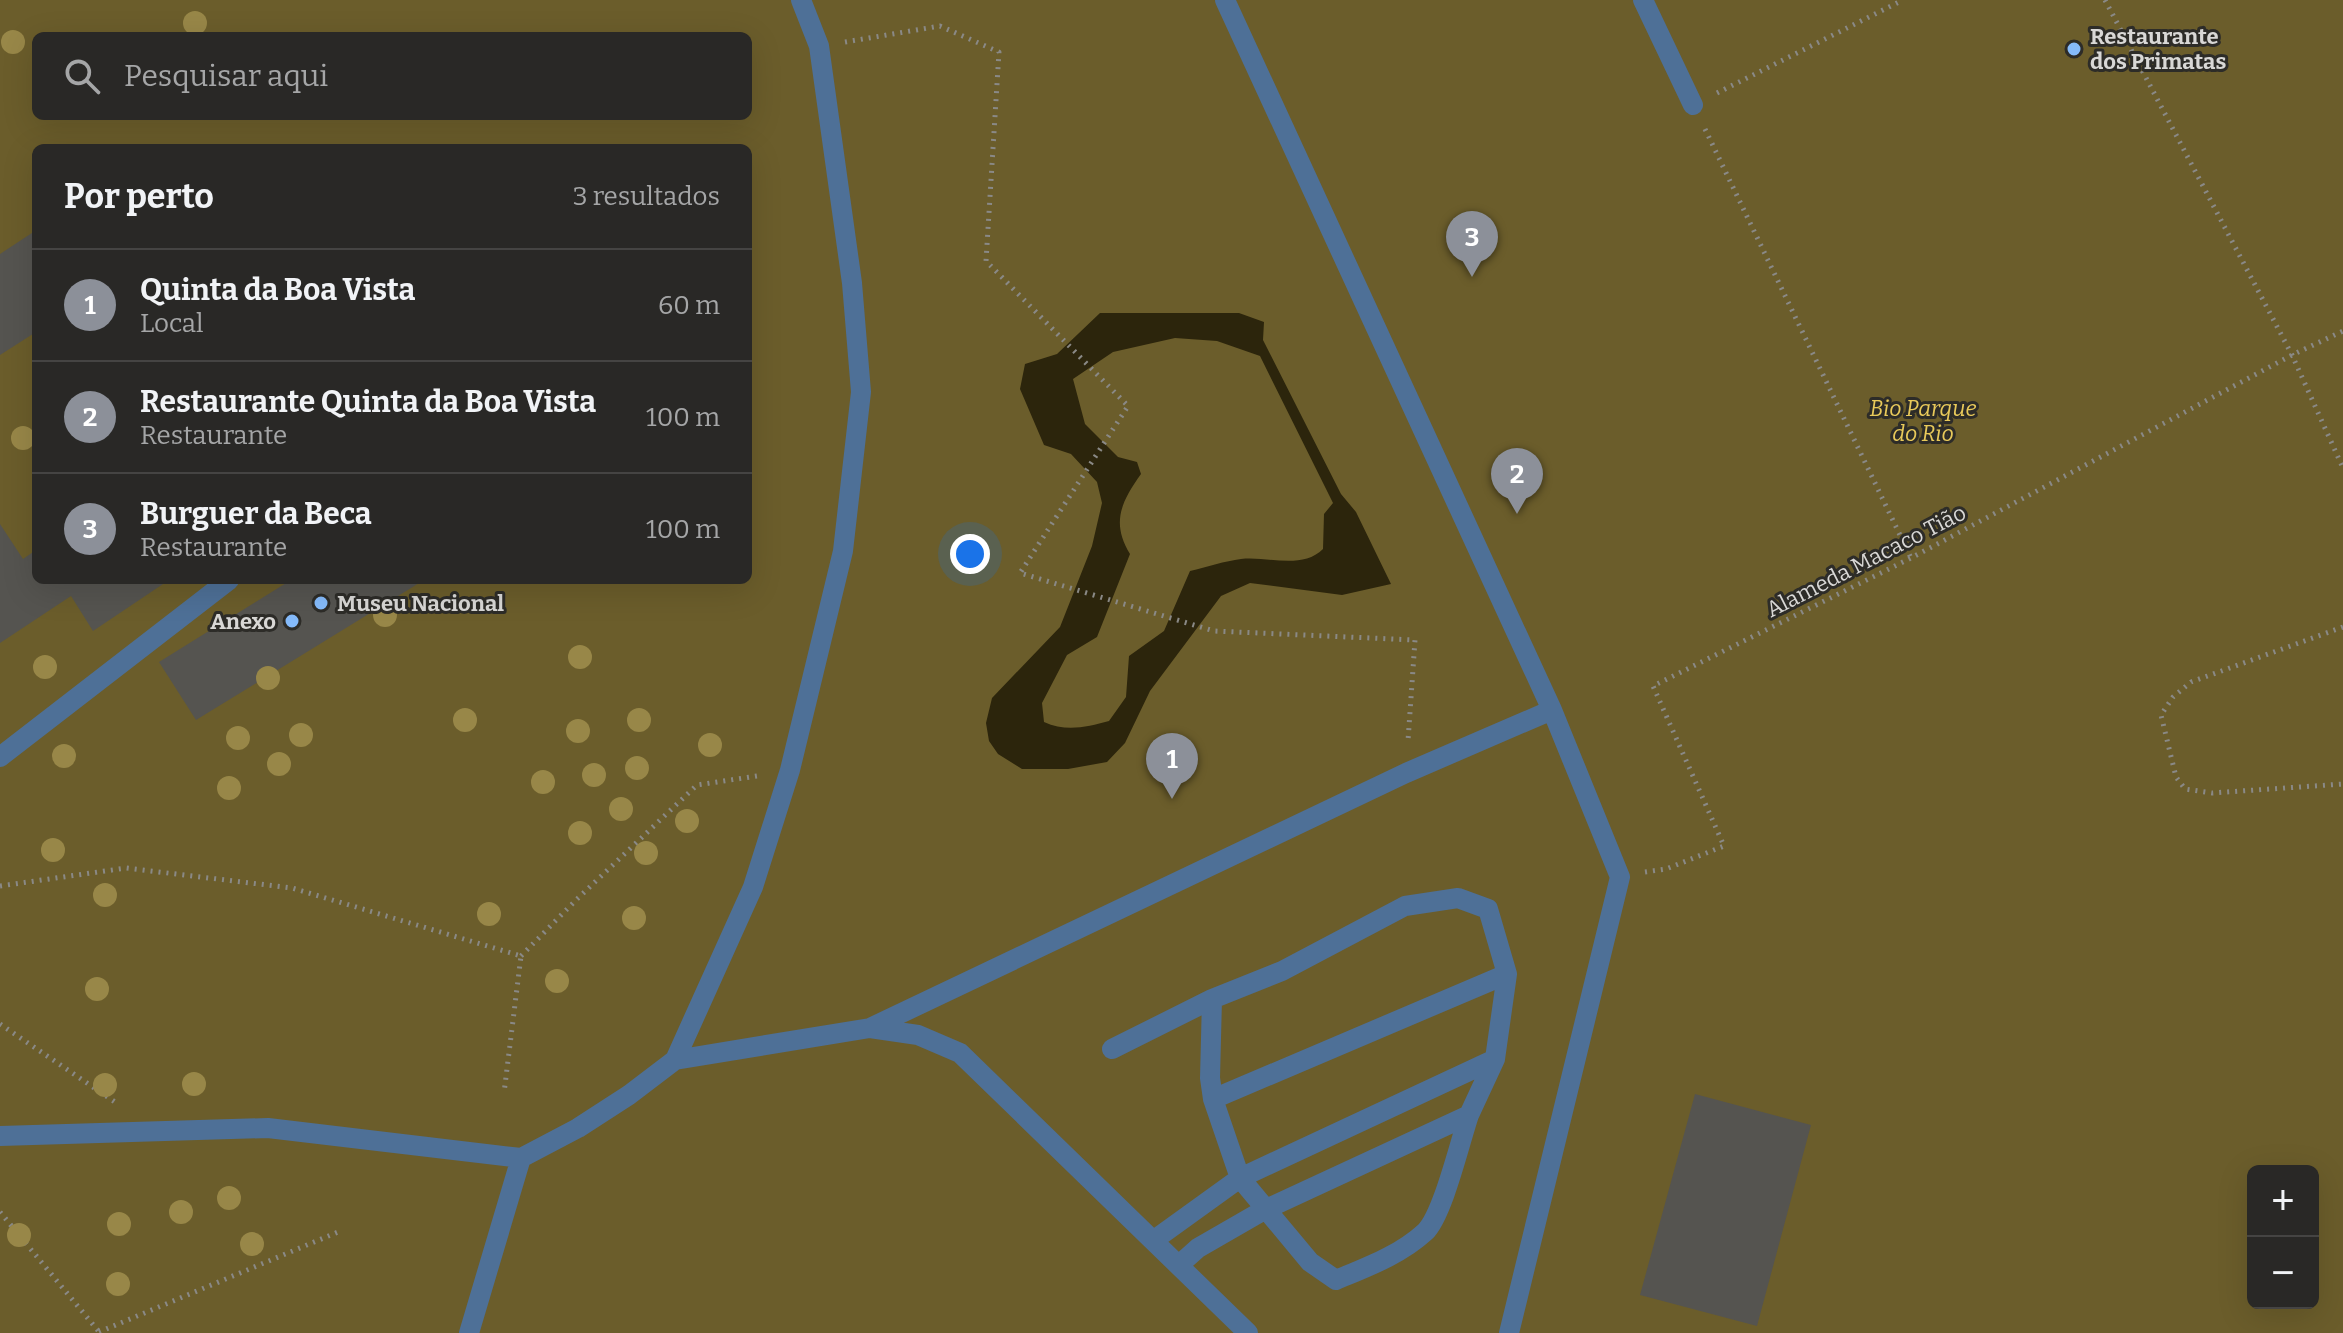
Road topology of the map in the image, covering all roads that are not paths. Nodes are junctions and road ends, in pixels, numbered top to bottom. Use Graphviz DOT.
graph roads {
  1 [pos="801,0"];
  2 [pos="1225,0"];
  3 [pos="1643,0"];
  4 [pos="1693,105"];
  5 [pos="224,584"];
  6 [pos="1552,710"];
  7 [pos="0,757"];
  8 [pos="1507,974"];
  9 [pos="1212,999"];
  10 [pos="870,1028"];
  11 [pos="1112,1049"];
  12 [pos="1495,1059"];
  13 [pos="675,1060"];
  14 [pos="1213,1099"];
  15 [pos="1469,1115"];
  16 [pos="0,1136"];
  17 [pos="521,1158"];
  18 [pos="1240,1178"];
  19 [pos="1264,1210"];
  20 [pos="1154,1240"];
  21 [pos="1179,1265"];
  22 [pos="469,1333"];
  23 [pos="1248,1333"];
  24 [pos="1509,1333"];
  1 -- 13 [label="street"];
  2 -- 6 [label="street"];
  3 -- 4 [label="street"];
  5 -- 7 [label="street"];
  6 -- 10 [label="street"];
  6 -- 24 [label="street"];
  8 -- 9 [label="street"];
  8 -- 12 [label="street"];
  8 -- 14 [label="street"];
  9 -- 11 [label="street"];
  9 -- 14 [label="street"];
  10 -- 13 [label="street"];
  10 -- 20 [label="street"];
  12 -- 15 [label="street"];
  12 -- 18 [label="street"];
  13 -- 17 [label="street"];
  14 -- 18 [label="street"];
  15 -- 19 [label="street"];
  15 -- 19 [label="street"];
  16 -- 17 [label="street"];
  17 -- 22 [label="street"];
  18 -- 19 [label="street"];
  18 -- 20 [label="street"];
  19 -- 21 [label="street"];
  20 -- 21 [label="street"];
  21 -- 23 [label="street"];
}
